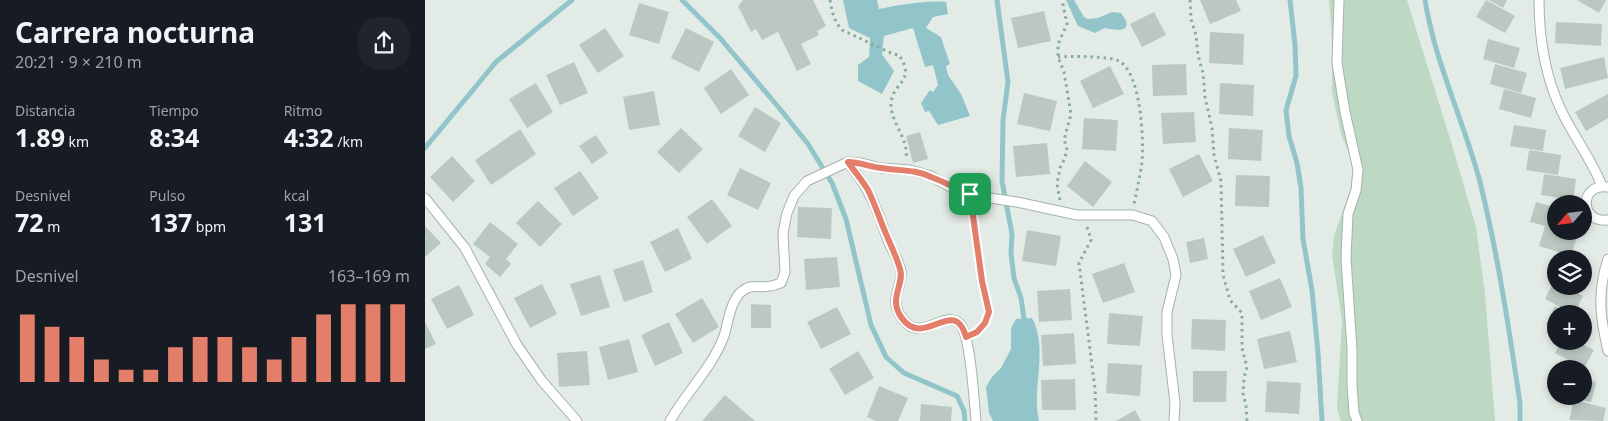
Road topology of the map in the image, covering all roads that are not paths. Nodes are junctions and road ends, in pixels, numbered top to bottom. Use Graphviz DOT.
graph roads {
  1 [pos="1339,0"];
  2 [pos="1539,0"];
  3 [pos="848,162"];
  4 [pos="1605,186"];
  5 [pos="425,198"];
  6 [pos="1608,220"];
  7 [pos="1608,259"];
  8 [pos="1608,351"];
  9 [pos="577,421"];
  10 [pos="670,421"];
  11 [pos="976,421"];
  12 [pos="1175,421"];
  13 [pos="1357,421"];
  1 -- 13 [label="lane"];
  2 -- 4 [label="lane"];
  3 -- 10 [label="lane"];
  3 -- 11 [label="lane"];
  3 -- 12 [label="lane"];
  4 -- 6 [label="lane"];
  5 -- 9 [label="lane"];
  7 -- 8 [label="lane"];
}
